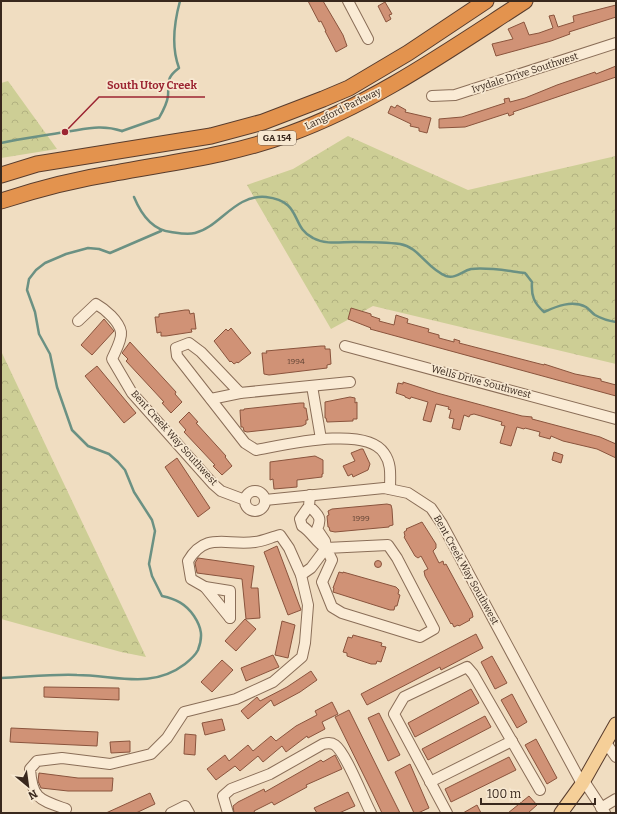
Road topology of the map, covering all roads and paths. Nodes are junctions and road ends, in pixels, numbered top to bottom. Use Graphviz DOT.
graph roads {
  1 [pos="348,1"];
  2 [pos="486,1"];
  3 [pos="525,1"];
  4 [pos="368,39"];
  5 [pos="616,44"];
  6 [pos="432,96"];
  7 [pos="1,175"];
  8 [pos="1,201"];
  9 [pos="78,321"];
  10 [pos="345,346"];
  11 [pos="350,382"];
  12 [pos="312,386"];
  13 [pos="240,393"];
  14 [pos="211,399"];
  15 [pos="616,420"];
  16 [pos="321,439"];
  17 [pos="390,489"];
  18 [pos="244,500"];
  19 [pos="265,500"];
  20 [pos="309,505"];
  21 [pos="326,548"];
  22 [pos="301,575"];
  23 [pos="204,587"];
  24 [pos="616,724"];
  25 [pos="512,741"];
  26 [pos="606,744"];
  27 [pos="616,757"];
  28 [pos="430,782"];
  29 [pos="583,783"];
  30 [pos="540,790"];
  31 [pos="616,798"];
  32 [pos="66,809"];
  33 [pos="603,810"];
  34 [pos="172,813"];
  35 [pos="189,813"];
  36 [pos="228,813"];
  37 [pos="370,813"];
  38 [pos="447,813"];
  39 [pos="561,813"];
  1 -- 4 [label="street"];
  2 -- 7 [label="highway, Langford Parkway / GA 154"];
  3 -- 8 [label="highway, Langford Parkway / GA 154"];
  5 -- 6 [label="street, Ivydale Drive Southwest"];
  9 -- 18 [label="street, Bent Creek Way Southwest"];
  10 -- 15 [label="street, Wells Drive Southwest"];
  11 -- 12 [label="street"];
  12 -- 13 [label="street"];
  12 -- 16 [label="street"];
  13 -- 14 [label="street"];
  13 -- 14 [label="street"];
  14 -- 16 [label="street"];
  16 -- 17 [label="street"];
  17 -- 20 [label="street, Bent Creek Way Southwest"];
  17 -- 29 [label="street, Bent Creek Way Southwest"];
  18 -- 19 [label="street"];
  18 -- 19 [label="street"];
  19 -- 20 [label="street, Bent Creek Way Southwest"];
  20 -- 21 [label="street"];
  21 -- 21 [label="street"];
  21 -- 22 [label="street"];
  22 -- 23 [label="street"];
  22 -- 32 [label="street"];
  24 -- 26 [label="main road"];
  25 -- 28 [label="street"];
  25 -- 28 [label="street"];
  25 -- 30 [label="street"];
  26 -- 27 [label="street"];
  26 -- 29 [label="main road"];
  28 -- 38 [label="street"];
  29 -- 33 [label="street, Bent Creek Way Southwest"];
  29 -- 39 [label="main road"];
  31 -- 33 [label="street"];
  34 -- 35 [label="street"];
  36 -- 37 [label="street"];
}
